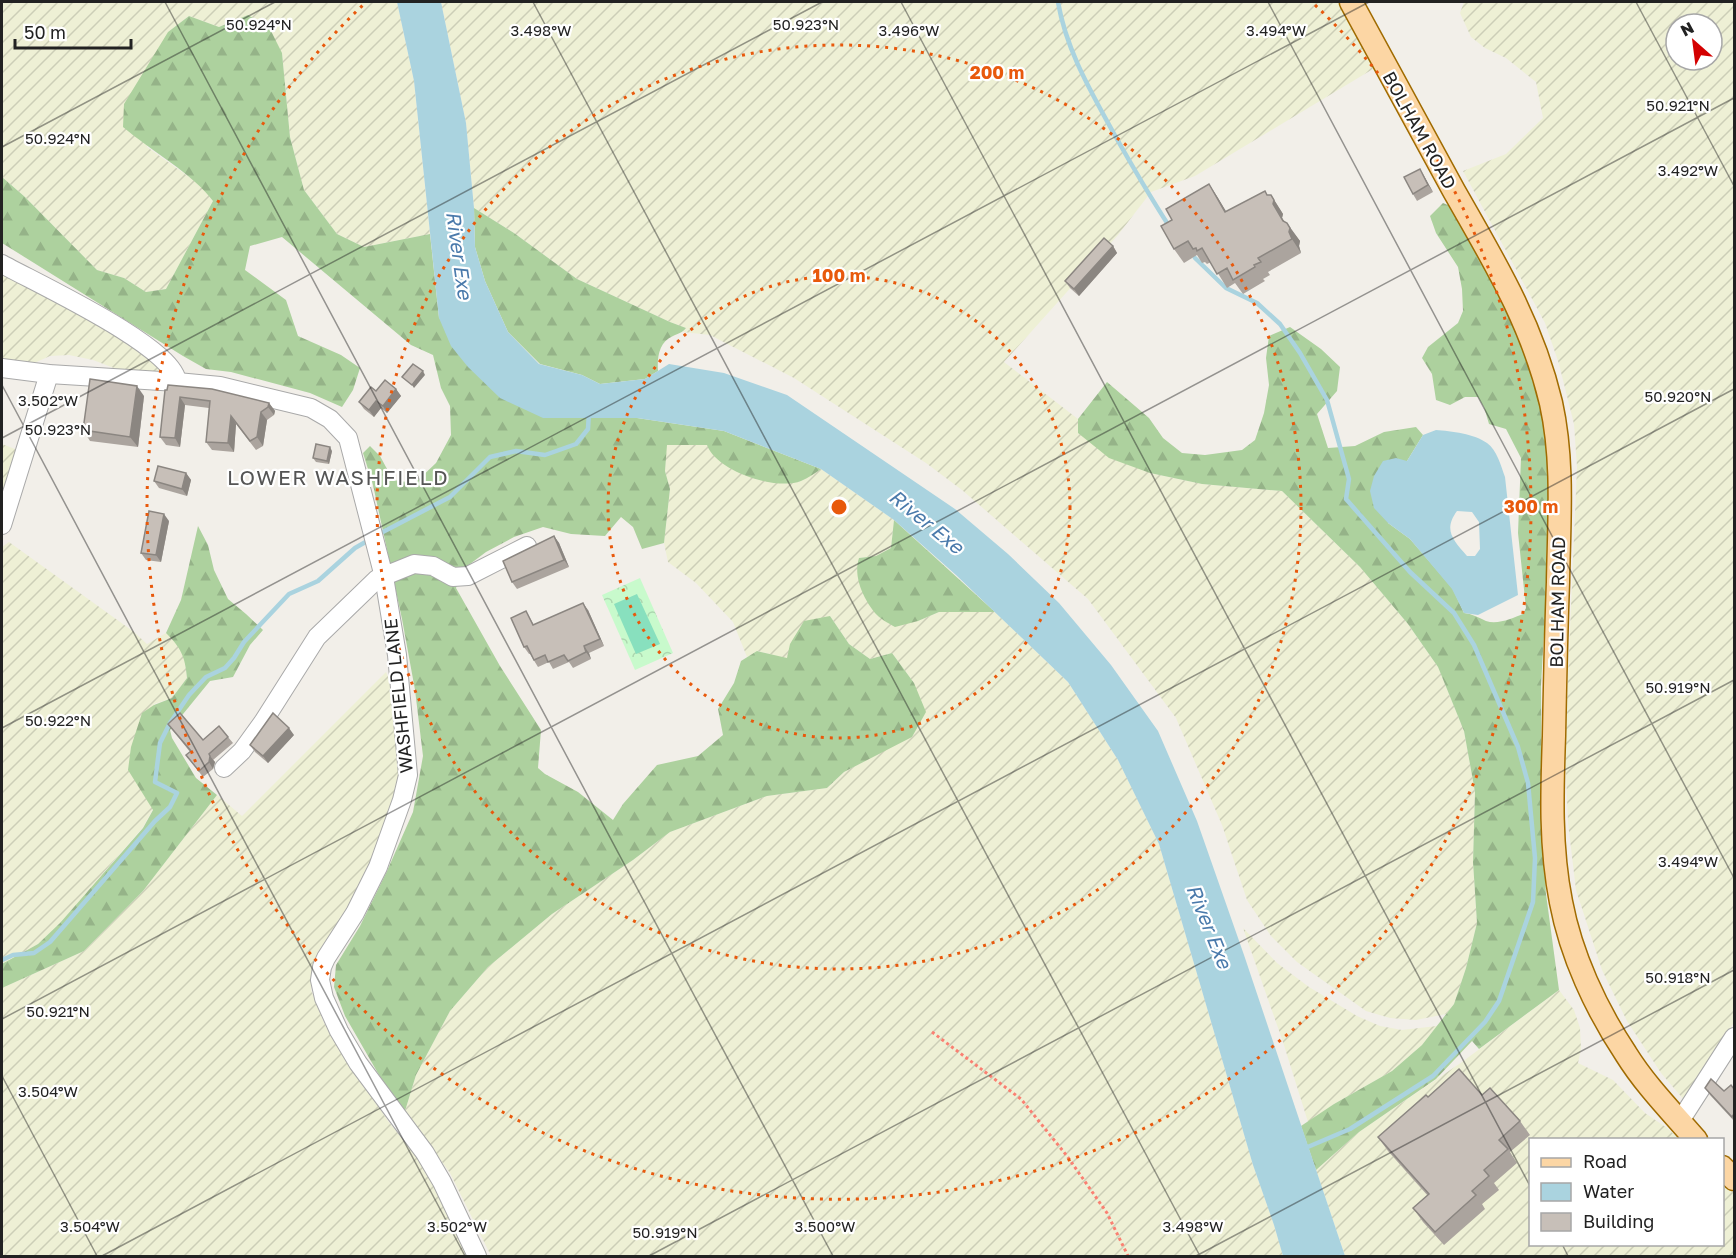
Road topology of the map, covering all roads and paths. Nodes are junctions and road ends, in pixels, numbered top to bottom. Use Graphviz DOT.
graph roads {
  1 [pos="1351,2"];
  2 [pos="2,264"];
  3 [pos="2,368"];
  4 [pos="49,374"];
  5 [pos="177,382"];
  6 [pos="2,525"];
  7 [pos="527,546"];
  8 [pos="384,577"];
  9 [pos="224,768"];
  10 [pos="932,1032"];
  11 [pos="1734,1037"];
  12 [pos="1680,1121"];
  13 [pos="1694,1138"];
  14 [pos="477,1257"];
  15 [pos="1128,1257"];
  1 -- 12 [label="main road, BOLHAM ROAD"];
  2 -- 5 [label="street"];
  3 -- 4 [label="street, WASHFIELD LANE"];
  4 -- 5 [label="street, WASHFIELD LANE"];
  4 -- 6 [label="street"];
  5 -- 8 [label="street, WASHFIELD LANE"];
  7 -- 8 [label="street"];
  8 -- 9 [label="street"];
  8 -- 14 [label="street, WASHFIELD LANE"];
  10 -- 15 [label="path"];
  11 -- 12 [label="street"];
  12 -- 13 [label="main road, BOLHAM ROAD"];
}
